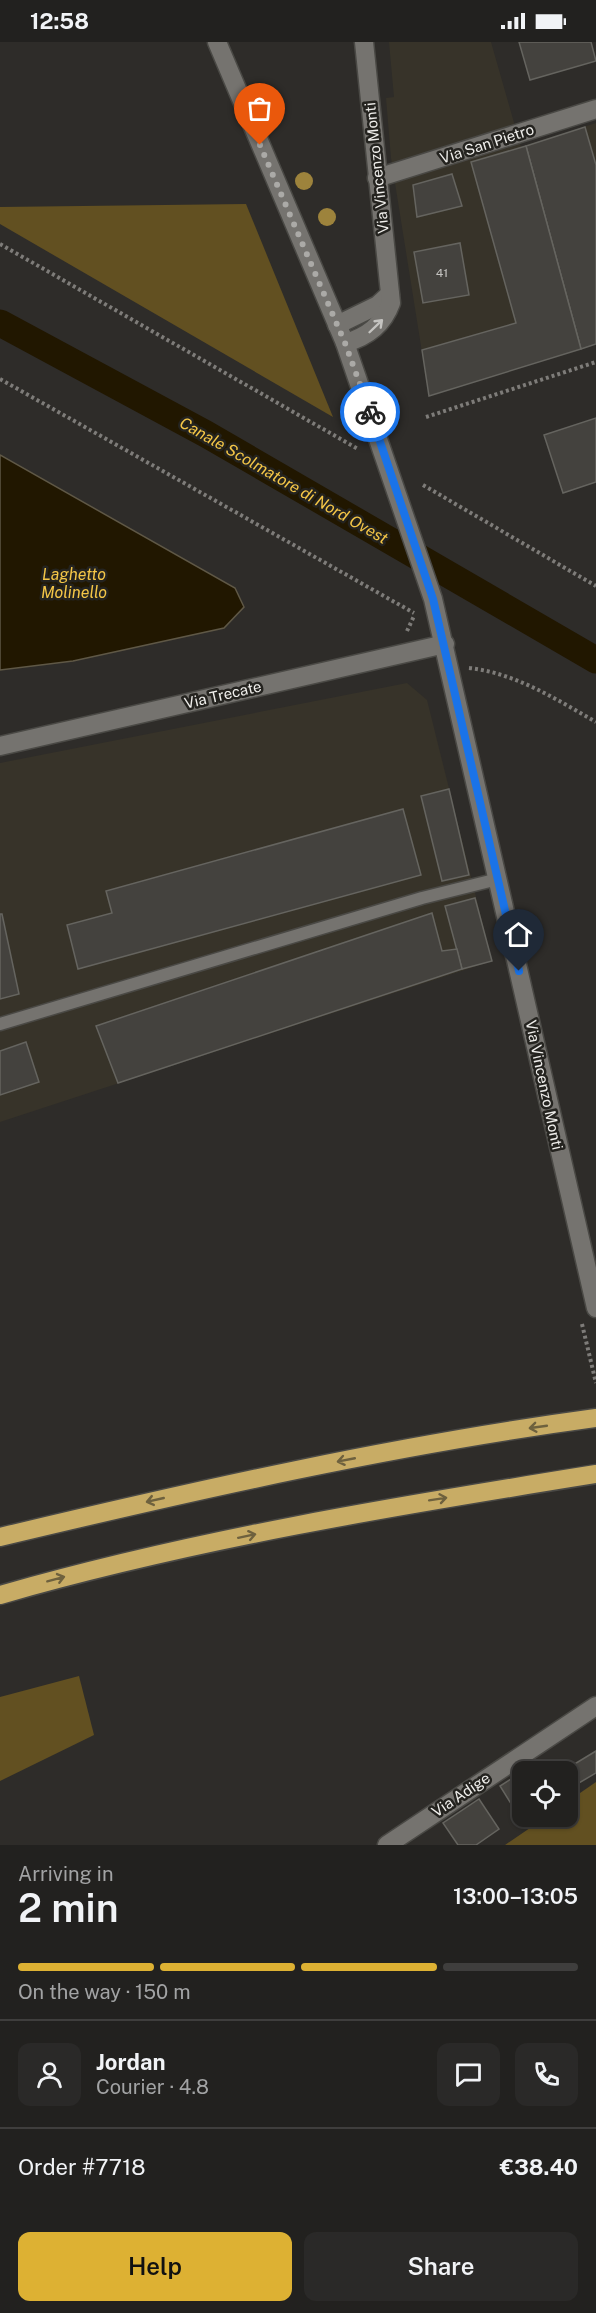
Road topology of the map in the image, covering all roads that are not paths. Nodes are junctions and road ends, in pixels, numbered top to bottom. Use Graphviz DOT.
graph roads {
  1 [pos="217,42"];
  2 [pos="364,42"];
  3 [pos="596,109"];
  4 [pos="377,178"];
  5 [pos="390,294"];
  6 [pos="338,325"];
  7 [pos="345,343"];
  8 [pos="445,644"];
  9 [pos="0,746"];
  10 [pos="498,879"];
  11 [pos="0,1024"];
  12 [pos="596,1308"];
  13 [pos="596,1418"];
  14 [pos="596,1474"];
  15 [pos="0,1538"];
  16 [pos="0,1594"];
  17 [pos="596,1706"];
  18 [pos="387,1845"];
  1 -- 6 [label="street, Via Vincenzo Monti"];
  2 -- 4 [label="street, Via Vincenzo Monti"];
  3 -- 4 [label="street, Via San Pietro"];
  4 -- 5 [label="street, Via Vincenzo Monti"];
  5 -- 6 [label="street"];
  7 -- 5 [label="street, Via Vincenzo Monti, one-way"];
  6 -- 7 [label="street, Via Vincenzo Monti"];
  7 -- 8 [label="street, Via Vincenzo Monti"];
  8 -- 9 [label="street, Via Trecate"];
  8 -- 10 [label="street, Via Vincenzo Monti"];
  10 -- 11 [label="lane"];
  10 -- 12 [label="street, Via Vincenzo Monti"];
  13 -- 15 [label="highway, one-way"];
  16 -- 14 [label="highway, one-way"];
  17 -- 18 [label="street, Via Adige"];
}
